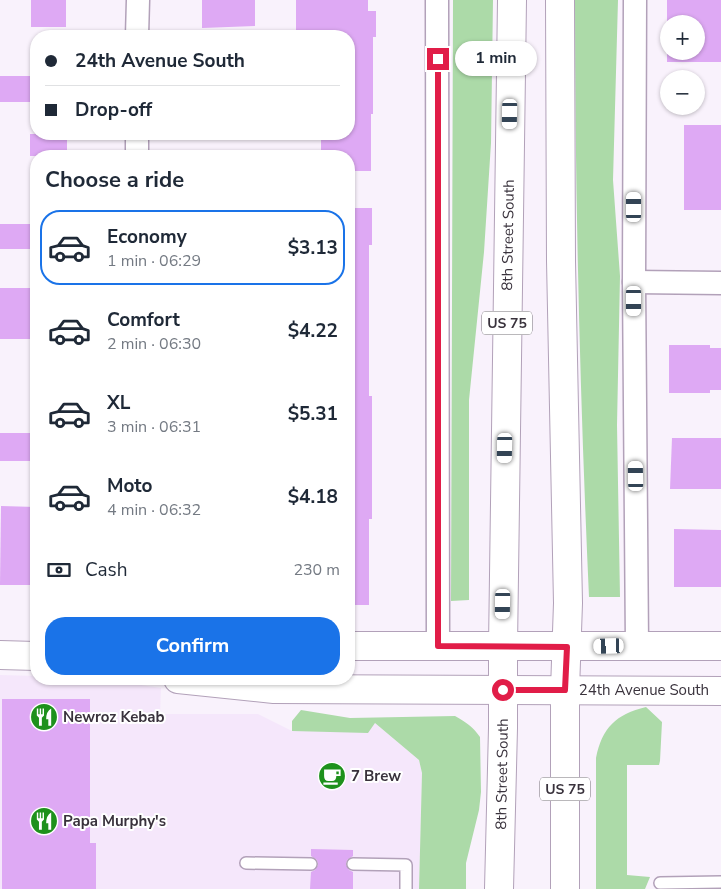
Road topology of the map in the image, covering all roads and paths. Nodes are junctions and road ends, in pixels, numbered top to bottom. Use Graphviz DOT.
graph roads {
  1 [pos="138,0"];
  2 [pos="437,0"];
  3 [pos="512,0"];
  4 [pos="560,0"];
  5 [pos="635,0"];
  6 [pos="138,30"];
  7 [pos="634,282"];
  8 [pos="721,283"];
  9 [pos="637,645"];
  10 [pos="355,646"];
  11 [pos="438,646"];
  12 [pos="721,646"];
  13 [pos="503,647"];
  14 [pos="567,647"];
  15 [pos="0,655"];
  16 [pos="30,656"];
  17 [pos="236,685"];
  18 [pos="503,690"];
  19 [pos="565,690"];
  20 [pos="721,691"];
  21 [pos="246,863"];
  22 [pos="311,864"];
  23 [pos="353,864"];
  24 [pos="721,882"];
  25 [pos="660,883"];
  26 [pos="406,889"];
  27 [pos="498,889"];
  28 [pos="565,889"];
  1 -- 6 [label="street"];
  2 -- 11 [label="street"];
  3 -- 13 [label="main road, 8th Street South / US 75"];
  4 -- 14 [label="main road, US 75"];
  5 -- 7 [label="street"];
  7 -- 8 [label="street"];
  7 -- 9 [label="street"];
  9 -- 12 [label="main road"];
  9 -- 14 [label="main road"];
  10 -- 11 [label="main road"];
  11 -- 13 [label="main road"];
  13 -- 14 [label="main road"];
  13 -- 18 [label="main road, 8th Street South / US 75"];
  14 -- 19 [label="main road, US 75"];
  15 -- 16 [label="main road"];
  17 -- 18 [label="main road, 24th Avenue South"];
  18 -- 19 [label="main road, 24th Avenue South"];
  18 -- 27 [label="main road, 8th Street South / US 75"];
  19 -- 20 [label="main road, 24th Avenue South"];
  19 -- 28 [label="main road, US 75"];
  21 -- 22 [label="lane"];
  23 -- 26 [label="lane"];
  24 -- 25 [label="lane"];
}
